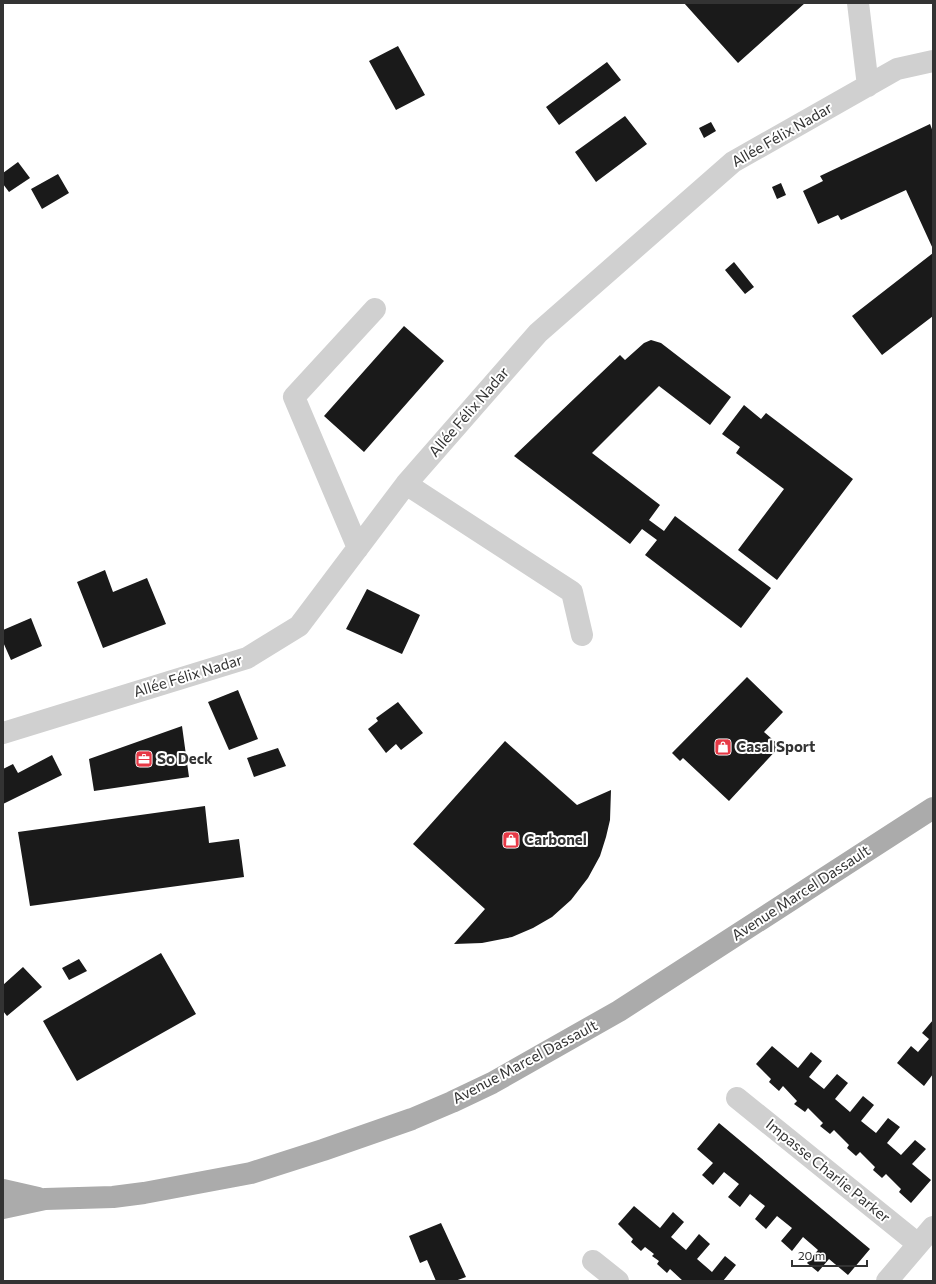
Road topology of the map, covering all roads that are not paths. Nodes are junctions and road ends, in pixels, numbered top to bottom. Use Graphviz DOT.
graph roads {
  1 [pos="858,3"];
  2 [pos="933,61"];
  3 [pos="868,86"];
  4 [pos="375,309"];
  5 [pos="406,484"];
  6 [pos="358,548"];
  7 [pos="582,635"];
  8 [pos="3,733"];
  9 [pos="933,808"];
  10 [pos="737,1098"];
  11 [pos="3,1190"];
  12 [pos="45,1199"];
  13 [pos="3,1208"];
  14 [pos="933,1227"];
  15 [pos="918,1244"];
  16 [pos="593,1261"];
  17 [pos="618,1281"];
  18 [pos="887,1281"];
  1 -- 3 [label="street"];
  2 -- 3 [label="street, Allée Félix Nadar"];
  3 -- 5 [label="street, Allée Félix Nadar"];
  4 -- 6 [label="street"];
  5 -- 6 [label="street, Allée Félix Nadar"];
  5 -- 7 [label="street"];
  6 -- 8 [label="street, Allée Félix Nadar"];
  9 -- 12 [label="main road, Avenue Marcel Dassault"];
  10 -- 15 [label="street, Impasse Charlie Parker"];
  11 -- 12 [label="main road, Avenue Marcel Dassault"];
  12 -- 13 [label="main road, Avenue Marcel Dassault"];
  14 -- 15 [label="street"];
  15 -- 18 [label="street"];
  16 -- 17 [label="street"];
}
